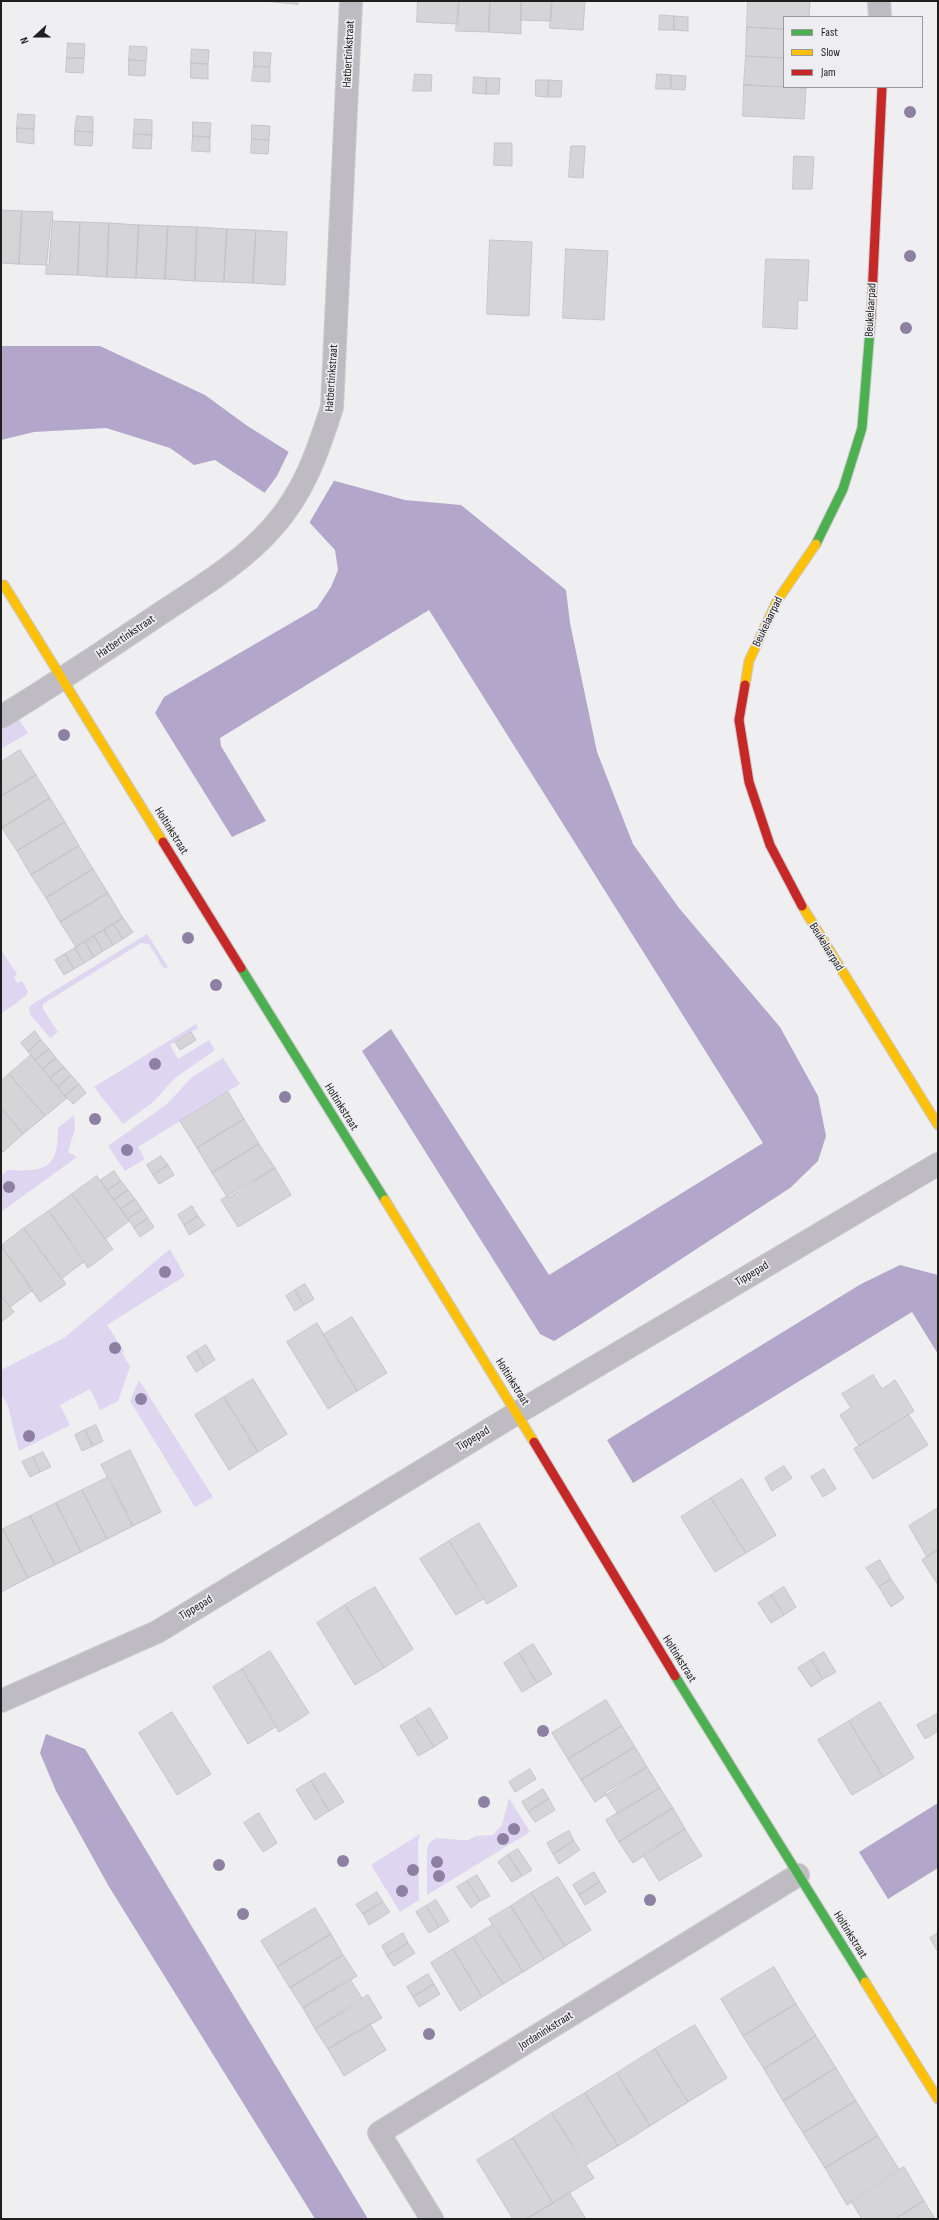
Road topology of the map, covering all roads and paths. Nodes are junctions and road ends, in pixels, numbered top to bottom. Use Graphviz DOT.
graph roads {
  1 [pos="351,1"];
  2 [pos="879,1"];
  3 [pos="880,16"];
  4 [pos="882,88"];
  5 [pos="1,587"];
  6 [pos="62,680"];
  7 [pos="1,717"];
  8 [pos="938,1125"];
  9 [pos="938,1164"];
  10 [pos="517,1413"];
  11 [pos="1,1701"];
  12 [pos="798,1875"];
  13 [pos="938,2099"];
  14 [pos="432,2219"];
  1 -- 6 [label="street, Hatbertinkstraat"];
  2 -- 3 [label="street"];
  4 -- 8 [label="street, Beukelaarpad"];
  5 -- 6 [label="street"];
  6 -- 7 [label="street, Hatbertinkstraat"];
  6 -- 10 [label="street, Holtinkstraat"];
  9 -- 10 [label="street, Tippepad"];
  10 -- 11 [label="street, Tippepad"];
  10 -- 12 [label="street, Holtinkstraat"];
  12 -- 13 [label="street, Holtinkstraat"];
  12 -- 14 [label="street, Jordaninkstraat"];
}
